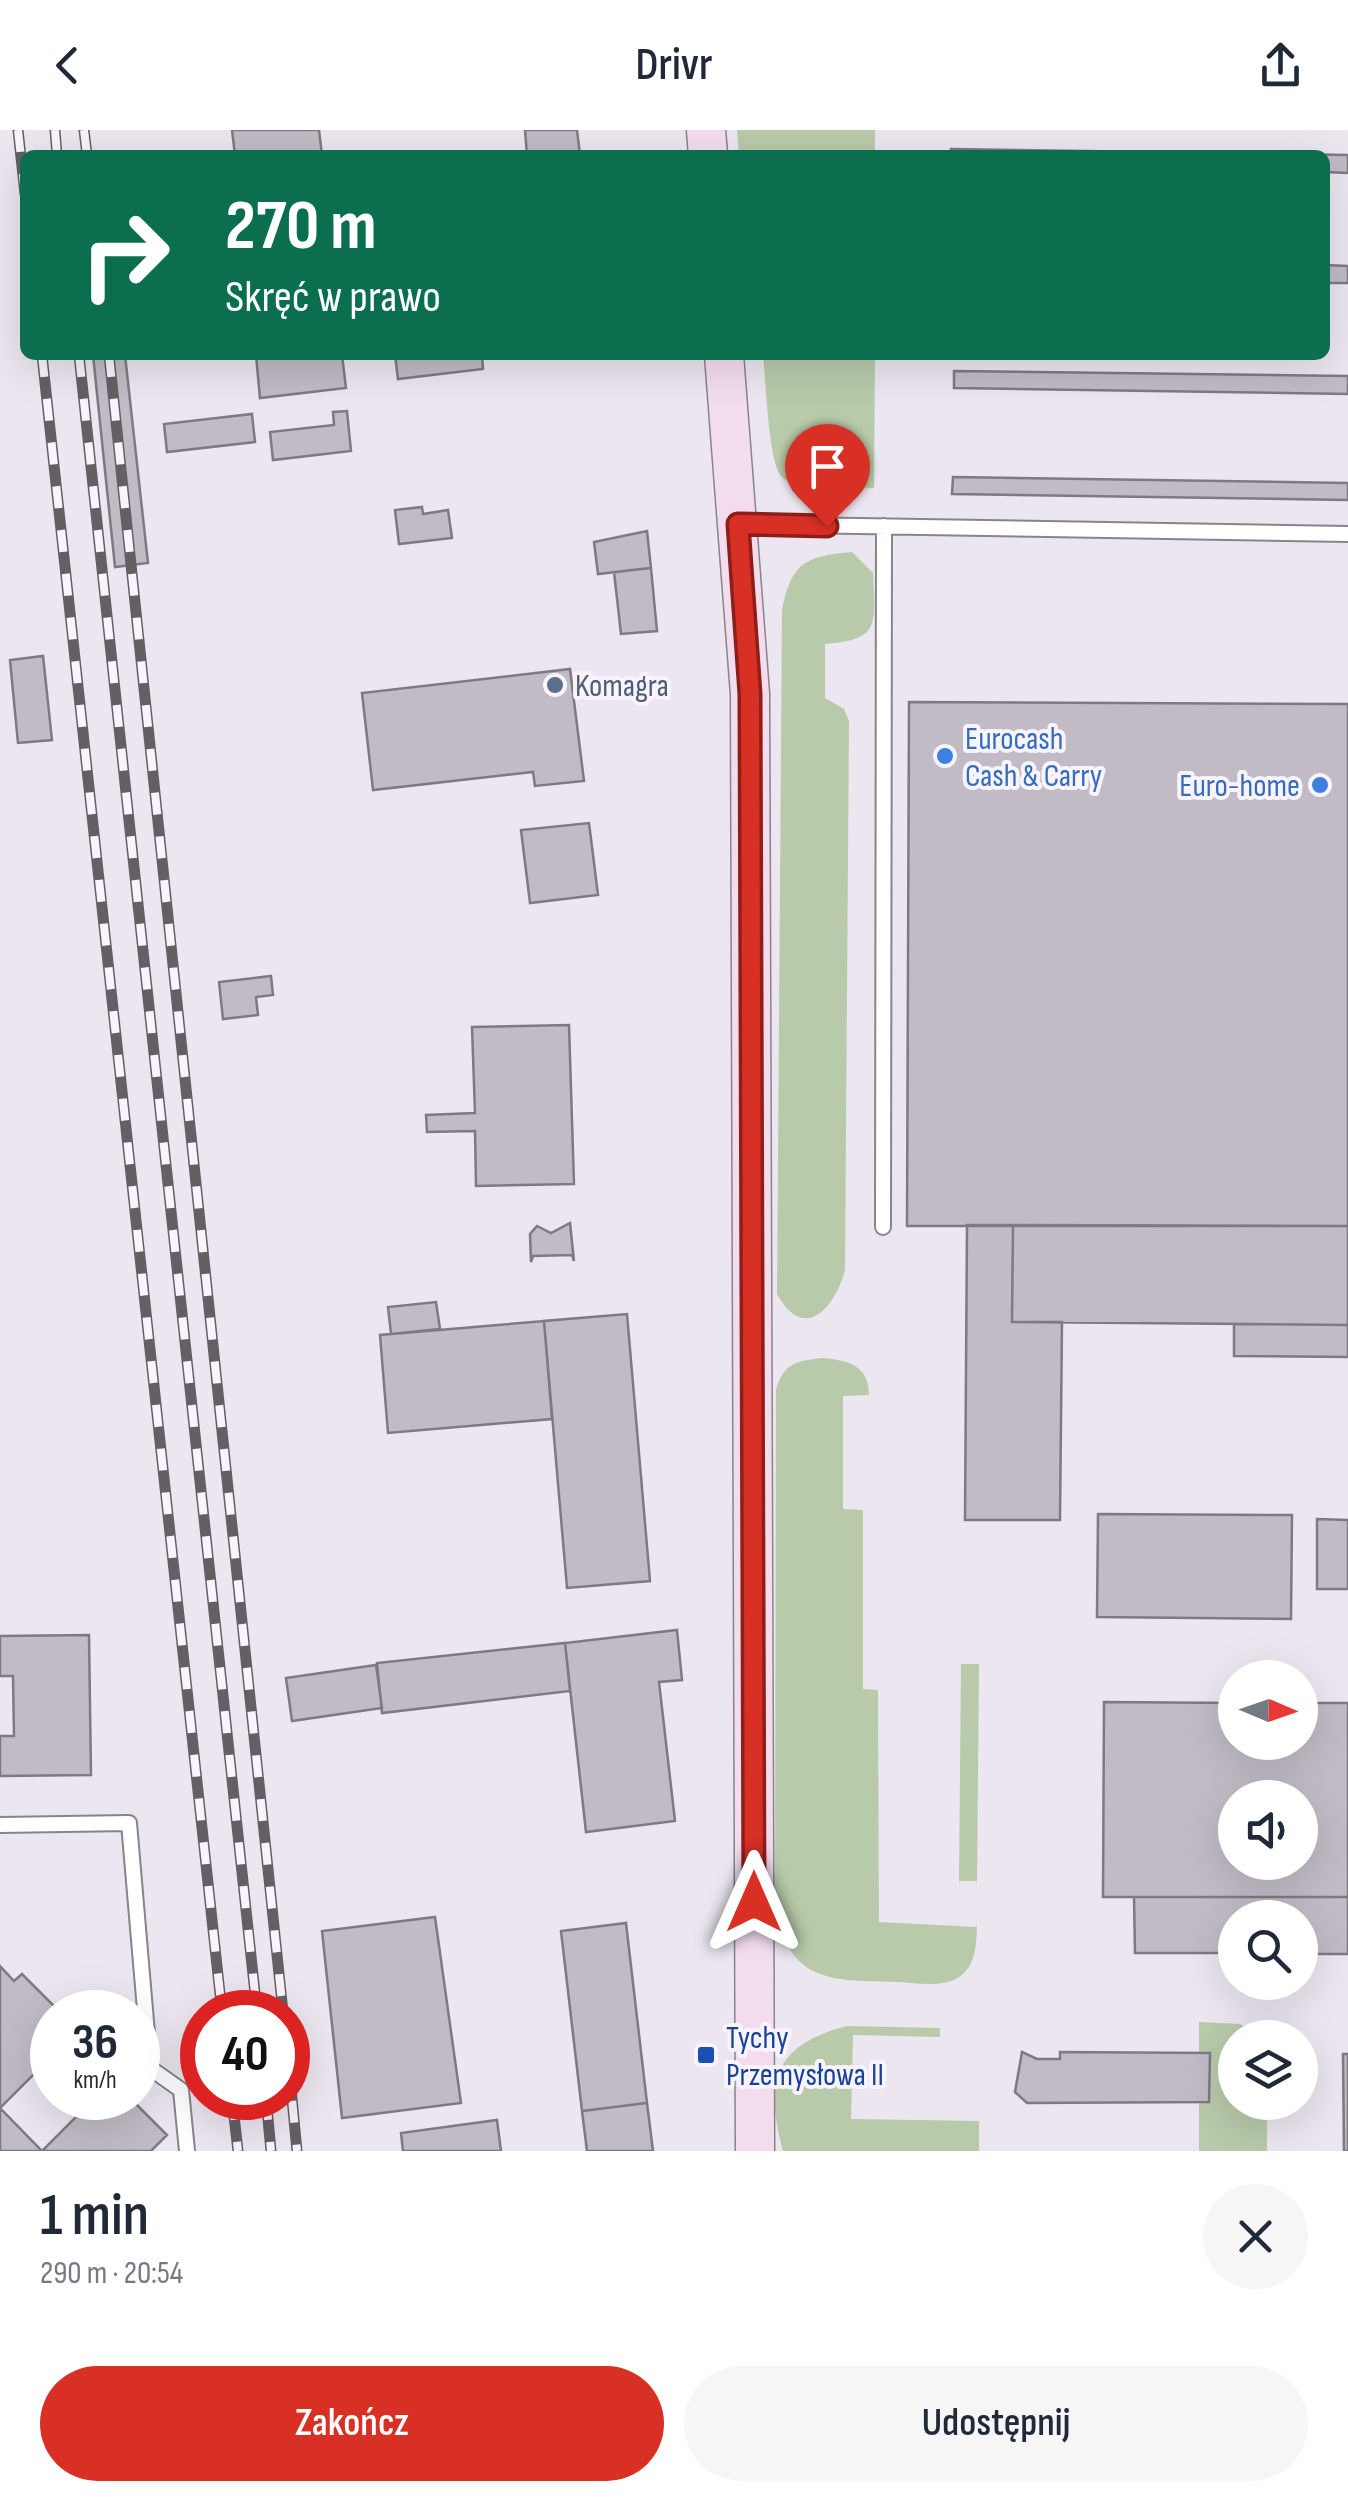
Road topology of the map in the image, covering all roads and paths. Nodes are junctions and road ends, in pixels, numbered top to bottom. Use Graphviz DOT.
graph roads {
  1 [pos="724,360"];
  2 [pos="738,524"];
  3 [pos="884,526"];
  4 [pos="1348,534"];
  5 [pos="883,1226"];
  6 [pos="0,1824"];
  7 [pos="186,2151"];
  8 [pos="755,2151"];
  1 -- 2 [label="street"];
  2 -- 3 [label="lane"];
  2 -- 8 [label="street"];
  3 -- 4 [label="lane"];
  3 -- 5 [label="lane"];
  6 -- 7 [label="lane"];
}
